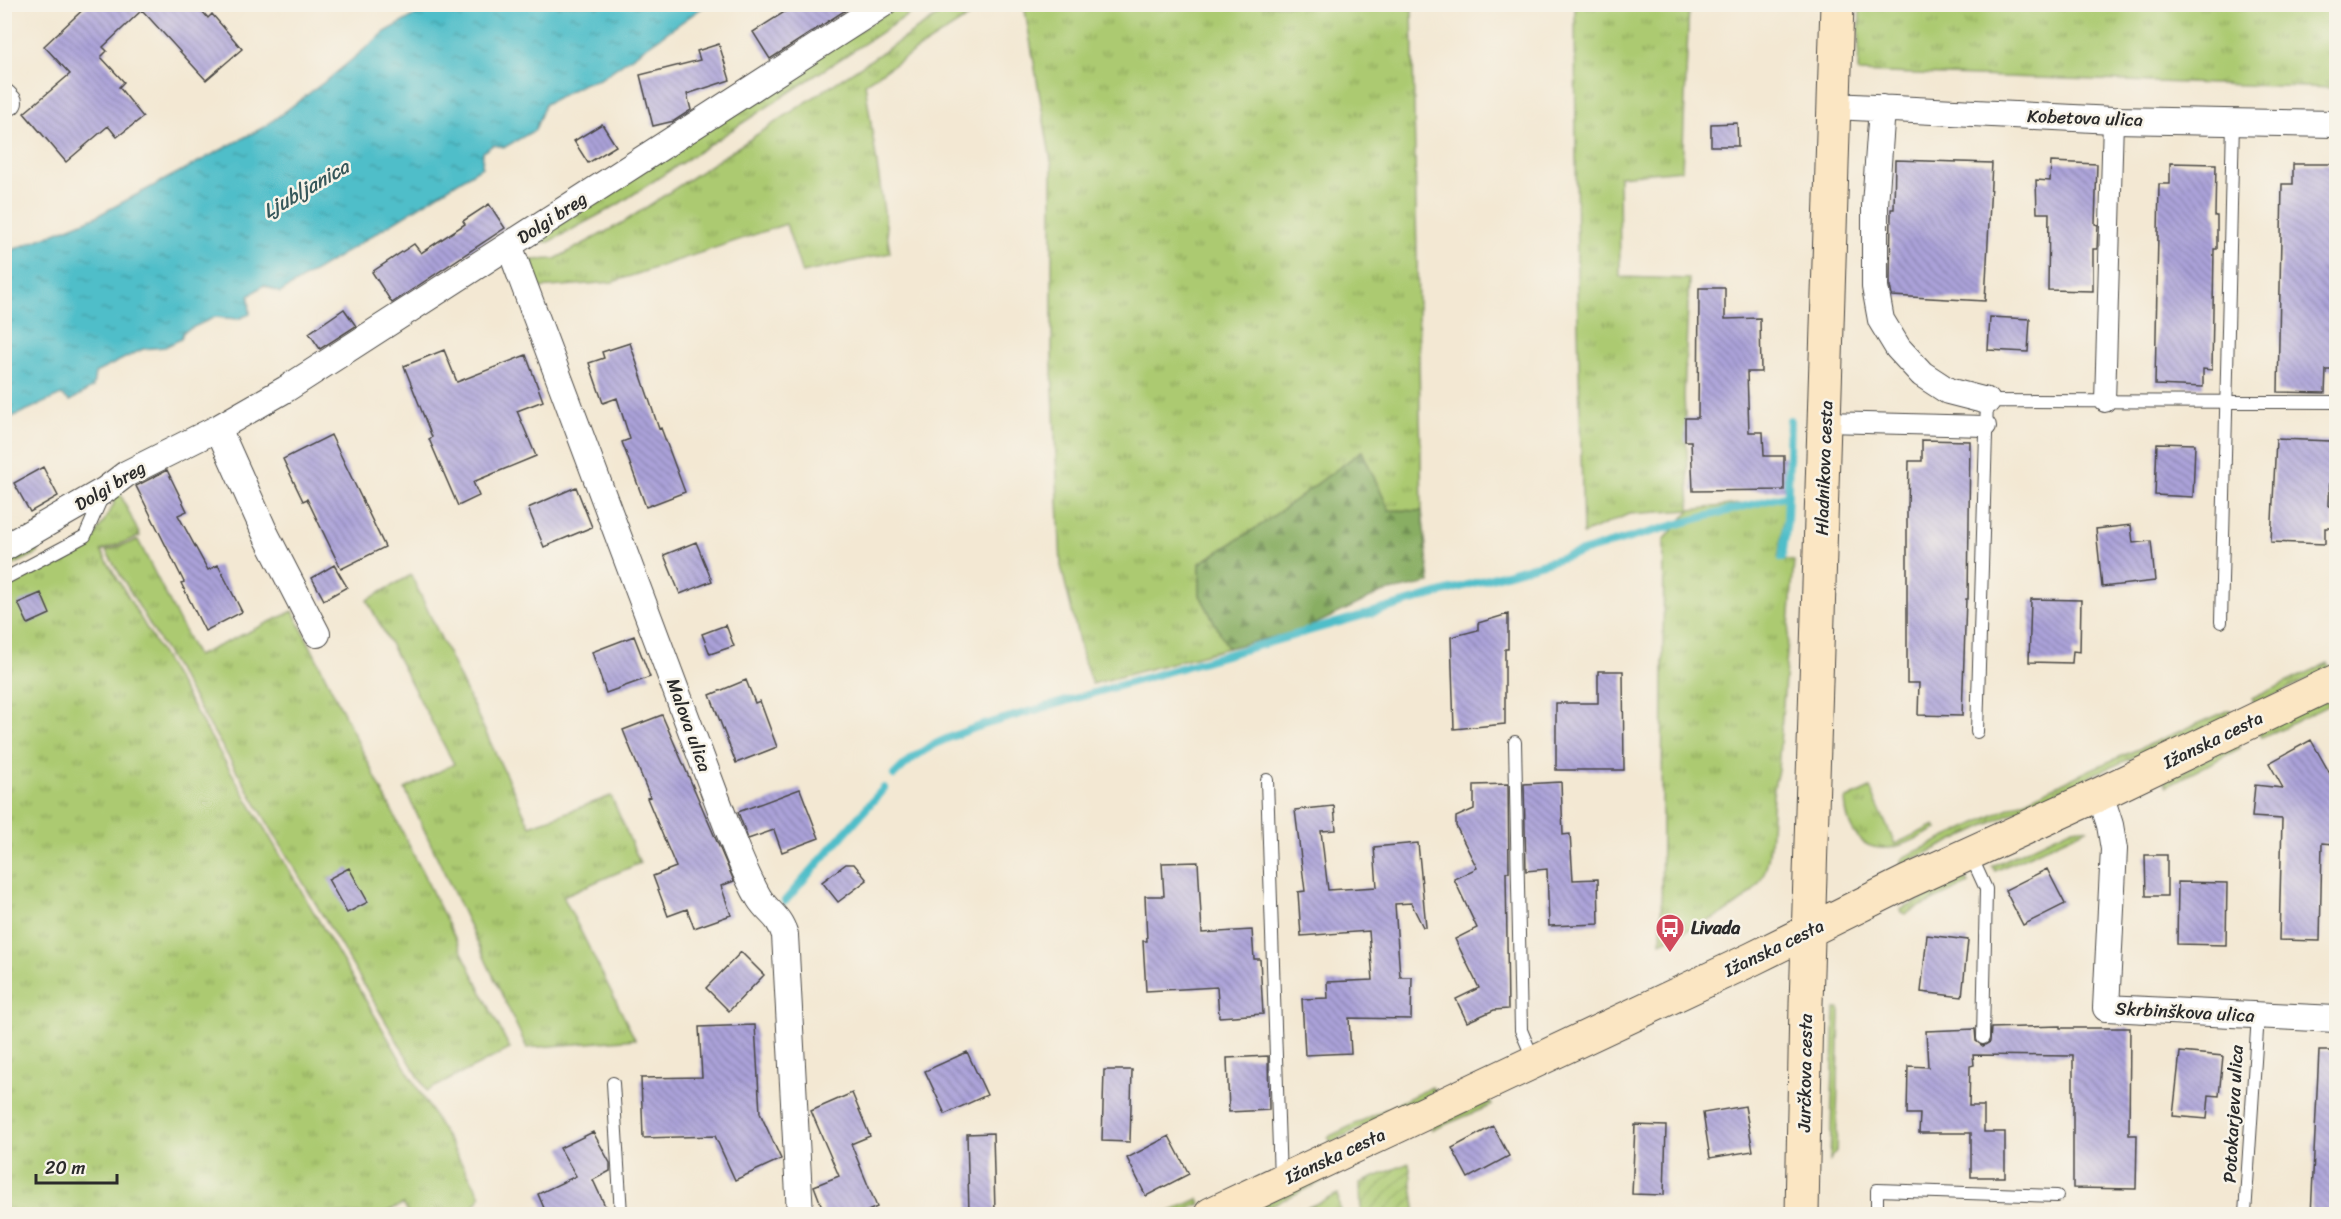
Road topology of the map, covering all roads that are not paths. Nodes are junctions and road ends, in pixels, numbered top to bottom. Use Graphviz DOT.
graph roads {
  1 [pos="883,4"];
  2 [pos="1837,4"];
  3 [pos="1834,106"];
  4 [pos="1882,108"];
  5 [pos="2113,120"];
  6 [pos="2233,122"];
  7 [pos="2337,124"];
  8 [pos="509,245"];
  9 [pos="2106,402"];
  10 [pos="2225,402"];
  11 [pos="2337,402"];
  12 [pos="1986,414"];
  13 [pos="1825,422"];
  14 [pos="218,428"];
  15 [pos="105,490"];
  16 [pos="4,548"];
  17 [pos="4,579"];
  18 [pos="2221,622"];
  19 [pos="317,634"];
  20 [pos="2335,685"];
  21 [pos="1977,732"];
  22 [pos="1515,742"];
  23 [pos="1267,780"];
  24 [pos="2100,794"];
  25 [pos="1970,853"];
  26 [pos="1809,931"];
  27 [pos="2258,1015"];
  28 [pos="2337,1019"];
  29 [pos="1983,1038"];
  30 [pos="1534,1062"];
  31 [pos="613,1083"];
  32 [pos="1280,1182"];
  33 [pos="2057,1196"];
  34 [pos="621,1215"];
  35 [pos="800,1215"];
  36 [pos="1211,1215"];
  37 [pos="1802,1215"];
  38 [pos="1877,1215"];
  39 [pos="2245,1215"];
  1 -- 8 [label="street, Dolgi breg"];
  2 -- 3 [label="main road, Hladnikova cesta"];
  3 -- 4 [label="street, Kobetova ulica"];
  3 -- 13 [label="main road, Hladnikova cesta"];
  4 -- 5 [label="street, Kobetova ulica"];
  4 -- 12 [label="street"];
  5 -- 6 [label="street, Kobetova ulica"];
  5 -- 9 [label="street"];
  6 -- 7 [label="street, Kobetova ulica"];
  6 -- 10 [label="lane"];
  8 -- 14 [label="street, Dolgi breg"];
  8 -- 35 [label="street, Malova ulica"];
  9 -- 10 [label="lane"];
  9 -- 12 [label="lane"];
  10 -- 11 [label="lane"];
  10 -- 18 [label="lane"];
  12 -- 13 [label="street"];
  12 -- 21 [label="lane"];
  13 -- 26 [label="main road, Hladnikova cesta"];
  14 -- 15 [label="street, Dolgi breg"];
  14 -- 19 [label="street"];
  15 -- 16 [label="street, Dolgi breg"];
  15 -- 17 [label="lane"];
  20 -- 24 [label="main road, Ižanska cesta"];
  22 -- 30 [label="lane"];
  23 -- 32 [label="lane"];
  24 -- 25 [label="main road, Ižanska cesta"];
  24 -- 27 [label="street, Skrbinškova ulica"];
  25 -- 26 [label="main road, Ižanska cesta"];
  25 -- 29 [label="lane"];
  26 -- 30 [label="main road, Ižanska cesta"];
  26 -- 37 [label="main road, Jurčkova cesta"];
  27 -- 28 [label="street, Skrbinškova ulica"];
  27 -- 39 [label="lane, Potokarjeva ulica"];
  30 -- 32 [label="main road, Ižanska cesta"];
  31 -- 34 [label="lane"];
  32 -- 36 [label="main road, Ižanska cesta"];
  33 -- 38 [label="lane"];
}
